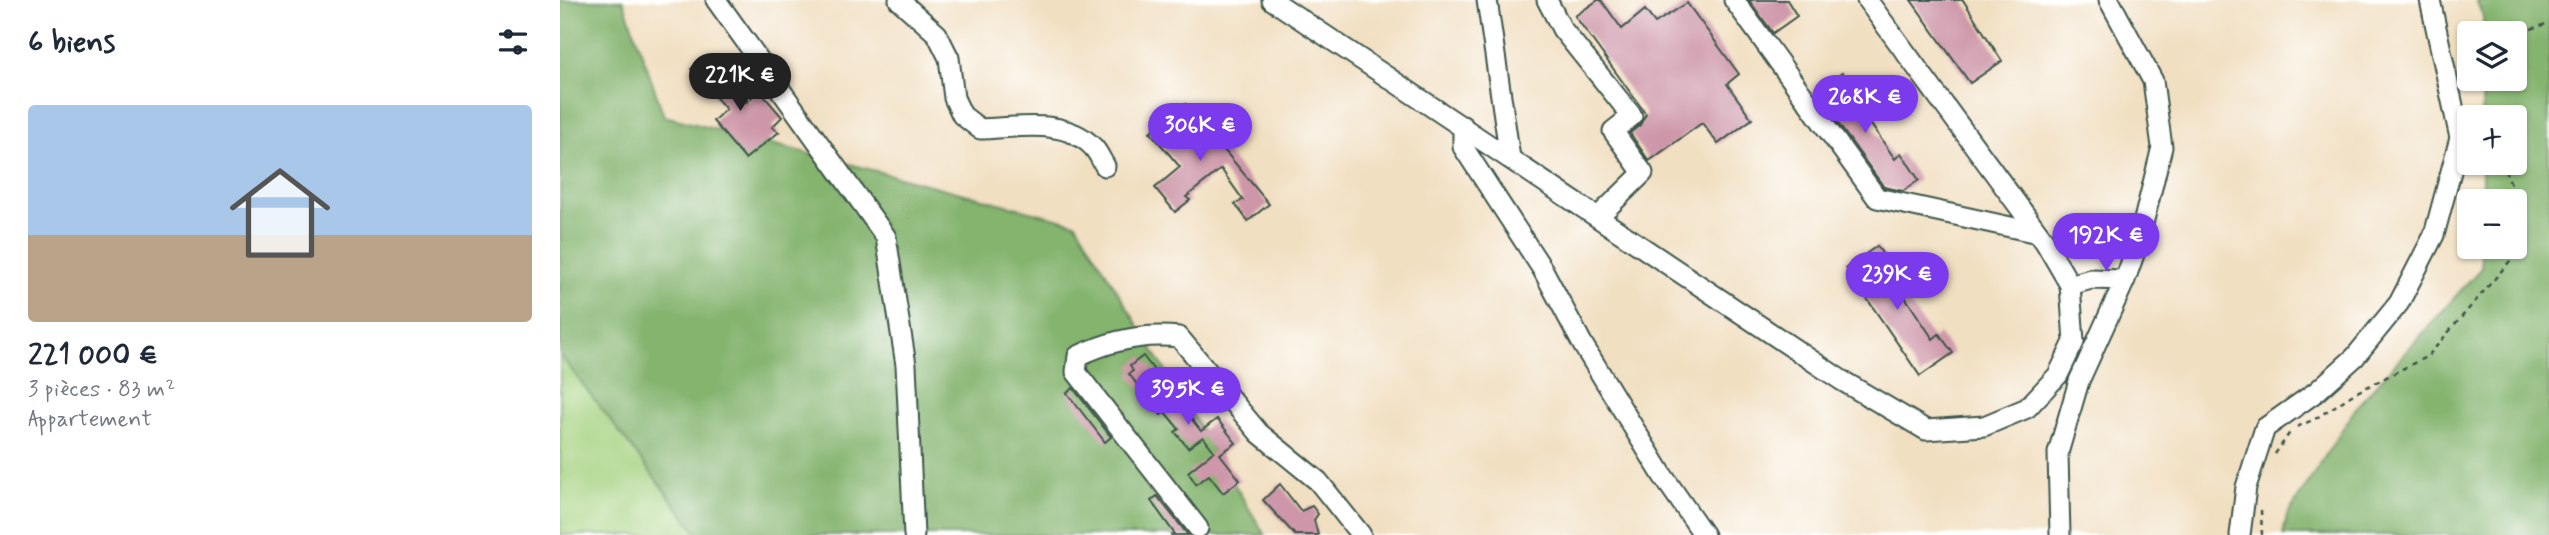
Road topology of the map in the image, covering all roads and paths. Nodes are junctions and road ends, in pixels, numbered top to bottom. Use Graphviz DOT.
graph roads {
  1 [pos="716,0"];
  2 [pos="738,0"];
  3 [pos="899,0"];
  4 [pos="1272,0"];
  5 [pos="1487,0"];
  6 [pos="1547,0"];
  7 [pos="1734,0"];
  8 [pos="1867,0"];
  9 [pos="2109,0"];
  10 [pos="2430,0"];
  11 [pos="2549,23"];
  12 [pos="734,25"];
  13 [pos="2527,32"];
  14 [pos="1463,126"];
  15 [pos="1510,158"];
  16 [pos="1105,166"];
  17 [pos="2507,175"];
  18 [pos="1598,217"];
  19 [pos="2038,233"];
  20 [pos="2125,280"];
  21 [pos="2070,285"];
  22 [pos="2275,456"];
  23 [pos="2261,509"];
  24 [pos="1198,528"];
  25 [pos="914,535"];
  26 [pos="1361,535"];
  27 [pos="1704,535"];
  28 [pos="2060,535"];
  29 [pos="2240,535"];
  30 [pos="2262,535"];
  1 -- 12 [label="street"];
  2 -- 12 [label="street"];
  3 -- 16 [label="street"];
  4 -- 14 [label="street"];
  5 -- 15 [label="street"];
  6 -- 18 [label="street"];
  7 -- 19 [label="street"];
  8 -- 19 [label="street"];
  9 -- 20 [label="street"];
  10 -- 29 [label="street"];
  11 -- 13 [label="path"];
  12 -- 25 [label="street"];
  14 -- 15 [label="street"];
  14 -- 27 [label="street"];
  15 -- 18 [label="street"];
  17 -- 22 [label="path"];
  18 -- 21 [label="street"];
  19 -- 21 [label="street"];
  20 -- 21 [label="street"];
  20 -- 28 [label="street"];
  23 -- 30 [label="path"];
  24 -- 26 [label="street"];
}
